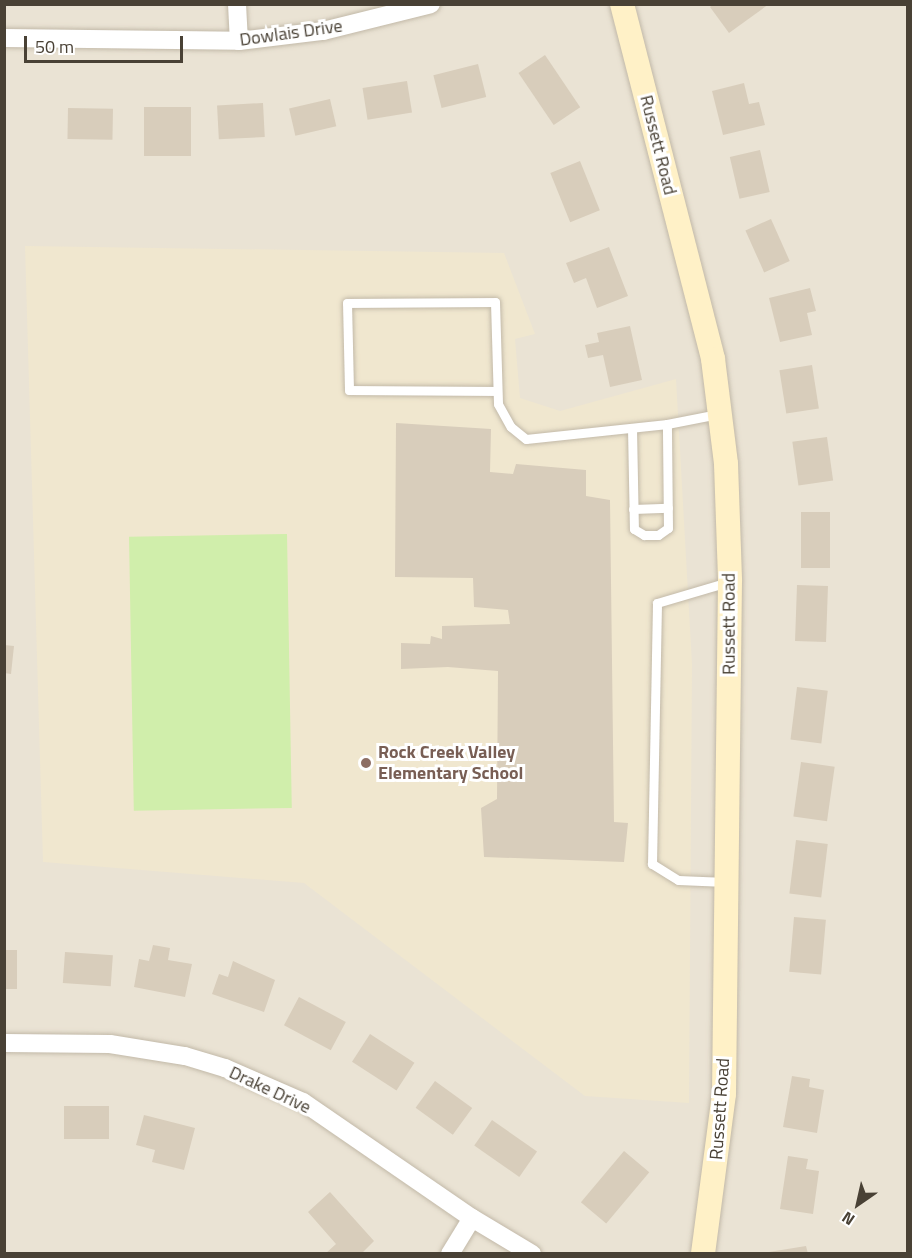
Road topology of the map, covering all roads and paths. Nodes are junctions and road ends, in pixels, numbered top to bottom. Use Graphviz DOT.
graph roads {
  1 [pos="237,4"];
  2 [pos="431,4"];
  3 [pos="622,4"];
  4 [pos="4,38"];
  5 [pos="239,41"];
  6 [pos="498,391"];
  7 [pos="720,414"];
  8 [pos="667,424"];
  9 [pos="632,428"];
  10 [pos="668,508"];
  11 [pos="633,509"];
  12 [pos="730,581"];
  13 [pos="726,882"];
  14 [pos="4,1043"];
  15 [pos="472,1218"];
  16 [pos="450,1254"];
  17 [pos="532,1254"];
  18 [pos="702,1254"];
  1 -- 5 [label="street"];
  2 -- 5 [label="street, Dowlais Drive"];
  3 -- 7 [label="street, Russett Road"];
  4 -- 5 [label="street, Dowlais Drive"];
  6 -- 6 [label="lane"];
  6 -- 9 [label="lane"];
  7 -- 8 [label="lane"];
  7 -- 12 [label="street, Russett Road"];
  8 -- 9 [label="lane"];
  8 -- 10 [label="lane"];
  9 -- 11 [label="lane"];
  10 -- 11 [label="lane"];
  10 -- 11 [label="lane"];
  12 -- 13 [label="street, Russett Road"];
  12 -- 13 [label="lane"];
  13 -- 18 [label="street, Russett Road"];
  14 -- 15 [label="street, Drake Drive"];
  15 -- 16 [label="street"];
  15 -- 17 [label="street, Drake Drive"];
}
